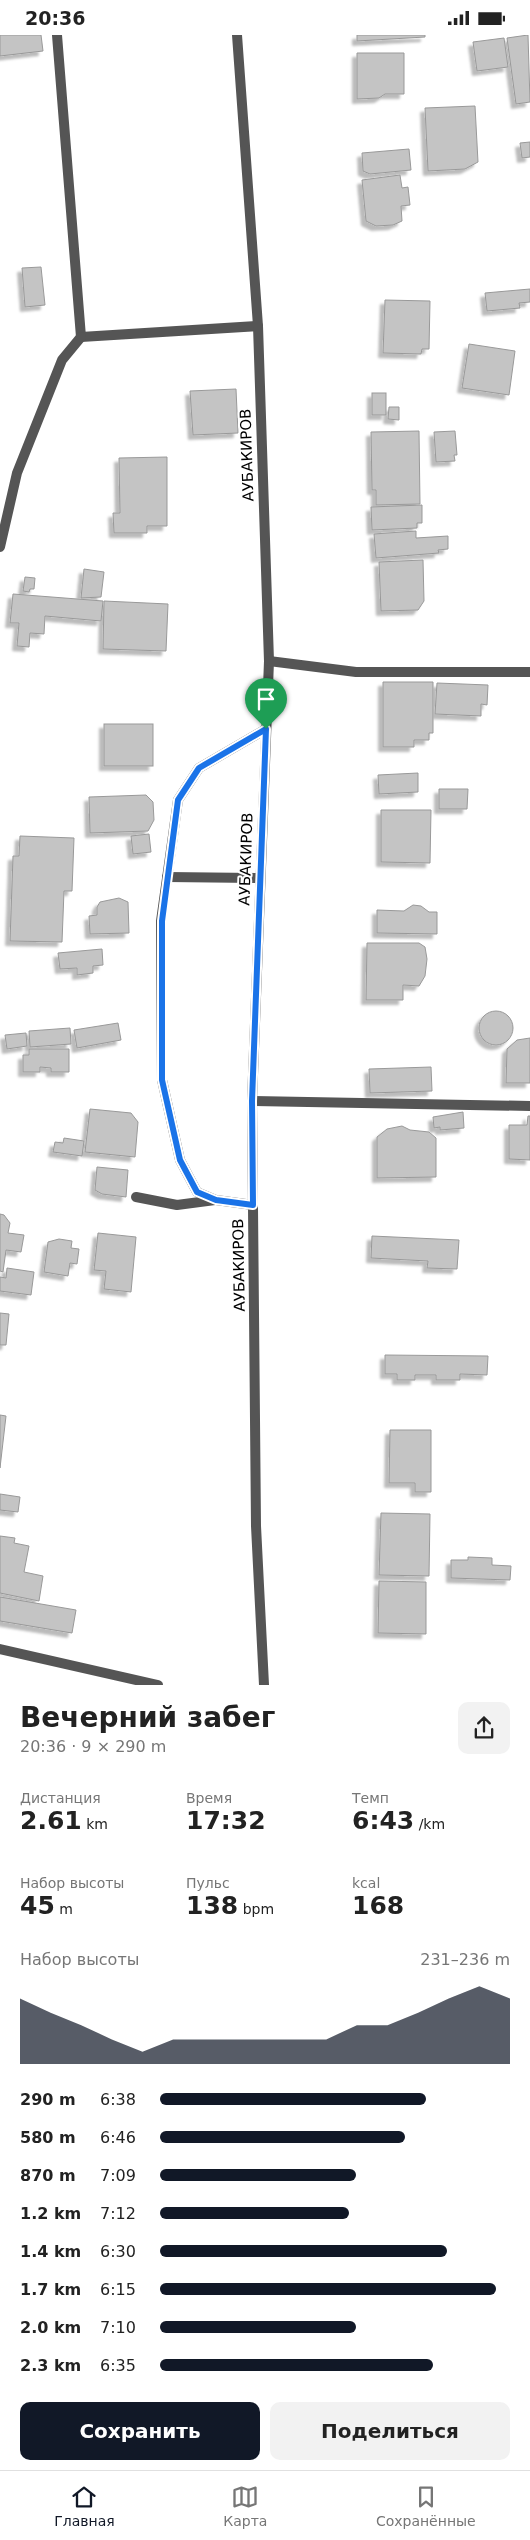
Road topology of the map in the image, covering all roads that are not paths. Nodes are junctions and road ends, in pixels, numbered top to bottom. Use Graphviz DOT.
graph roads {
  1 [pos="57,35"];
  2 [pos="237,35"];
  3 [pos="258,326"];
  4 [pos="81,337"];
  5 [pos="0,547"];
  6 [pos="269,661"];
  7 [pos="530,672"];
  8 [pos="266,729"];
  9 [pos="168,877"];
  10 [pos="260,878"];
  11 [pos="252,1101"];
  12 [pos="530,1106"];
  13 [pos="136,1197"];
  14 [pos="216,1200"];
  15 [pos="253,1205"];
  16 [pos="0,1649"];
  17 [pos="158,1685"];
  18 [pos="264,1685"];
  1 -- 4 [label="street"];
  2 -- 3 [label="street, АУБАКИРОВ"];
  3 -- 4 [label="street"];
  3 -- 6 [label="street, АУБАКИРОВ"];
  4 -- 5 [label="street"];
  6 -- 7 [label="street"];
  6 -- 8 [label="street, АУБАКИРОВ"];
  8 -- 9 [label="street"];
  8 -- 10 [label="street, АУБАКИРОВ"];
  9 -- 10 [label="street"];
  9 -- 14 [label="street"];
  10 -- 11 [label="street, АУБАКИРОВ"];
  11 -- 12 [label="street"];
  11 -- 15 [label="street, АУБАКИРОВ"];
  13 -- 14 [label="street"];
  14 -- 15 [label="street"];
  15 -- 18 [label="street, АУБАКИРОВ"];
  16 -- 17 [label="street"];
}
